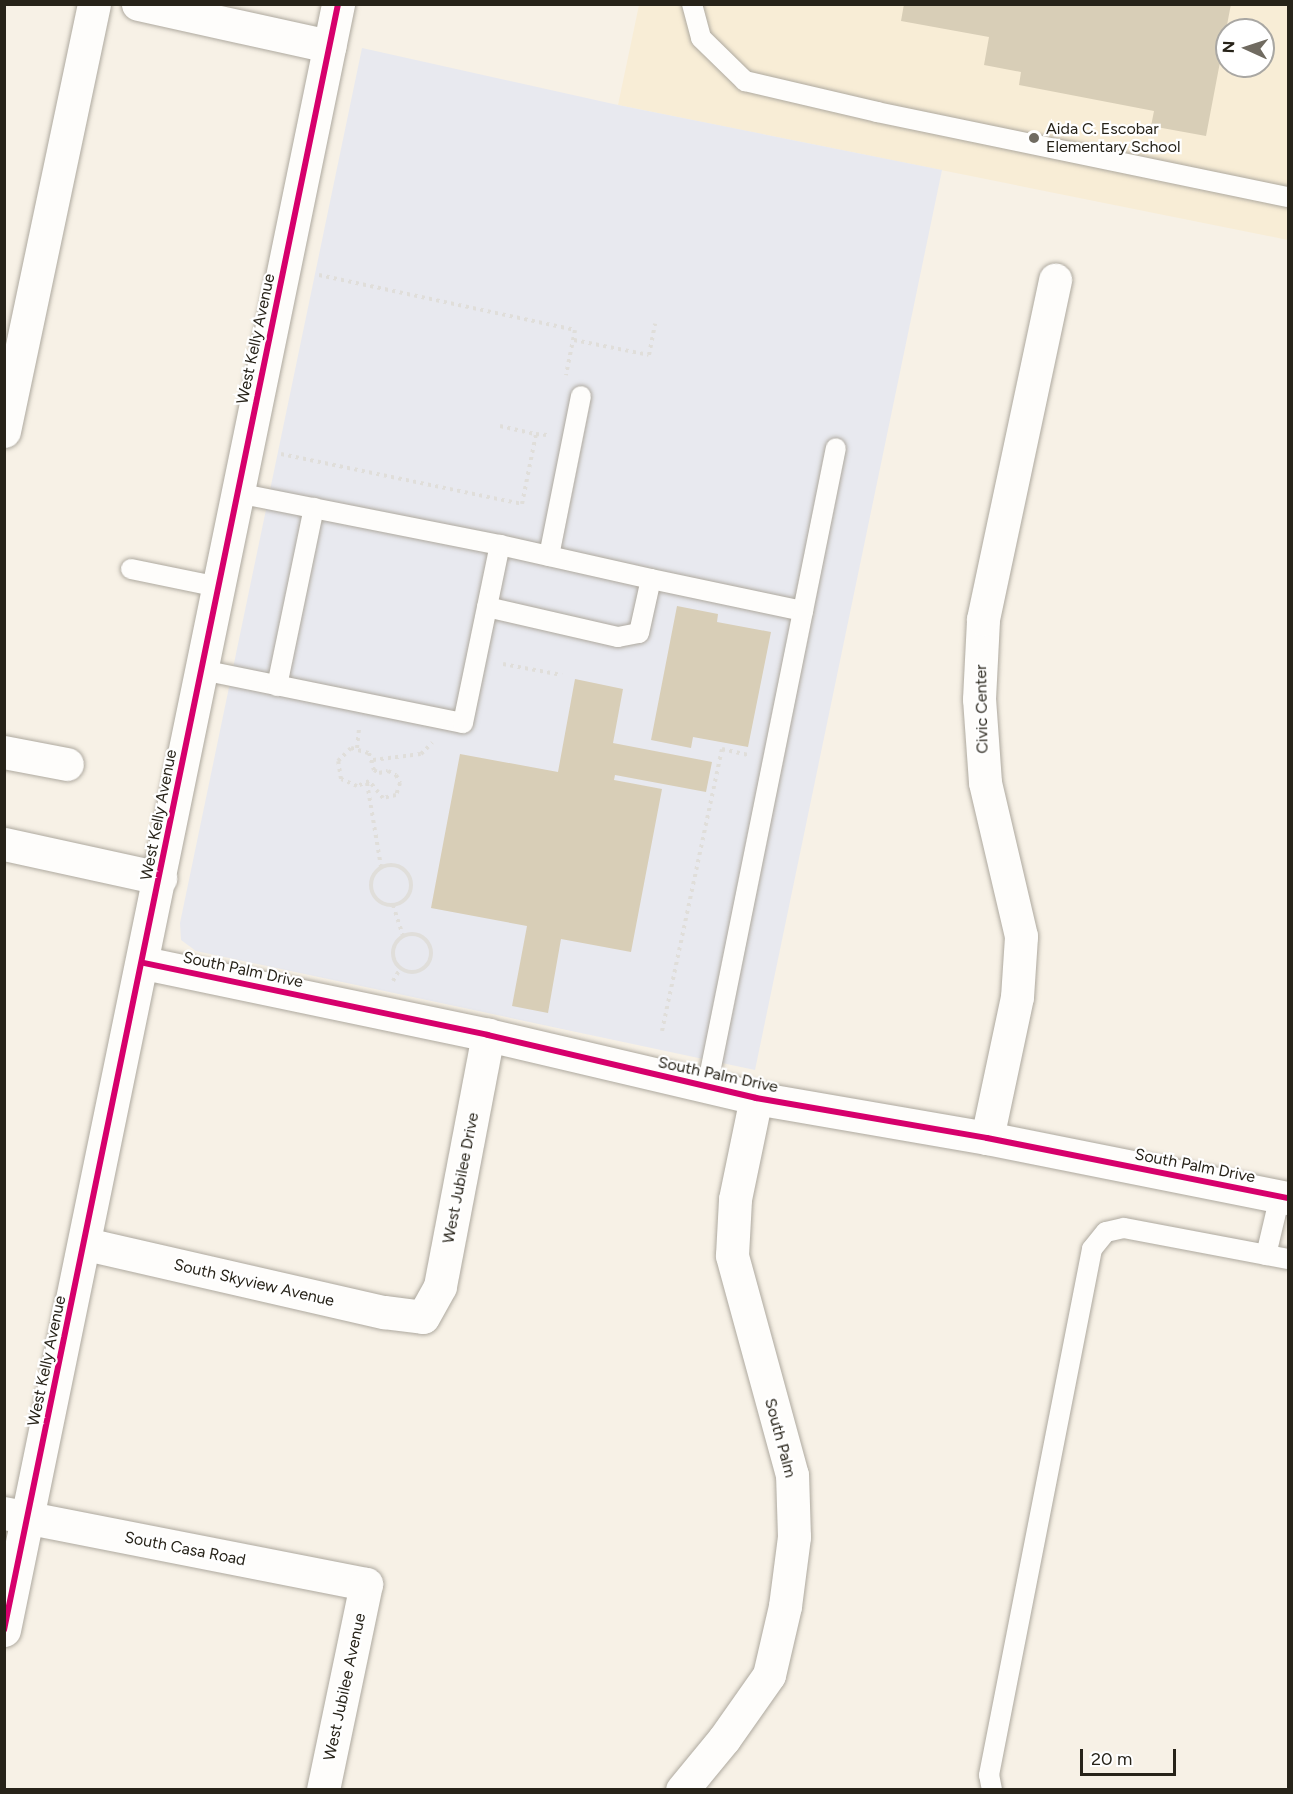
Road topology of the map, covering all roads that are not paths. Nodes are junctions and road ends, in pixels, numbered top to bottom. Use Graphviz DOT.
graph roads {
  1 [pos="94,4"];
  2 [pos="138,4"];
  3 [pos="338,4"];
  4 [pos="692,4"];
  5 [pos="329,46"];
  6 [pos="1288,197"];
  7 [pos="1055,280"];
  8 [pos="581,396"];
  9 [pos="4,431"];
  10 [pos="836,448"];
  11 [pos="238,492"];
  12 [pos="314,508"];
  13 [pos="500,545"];
  14 [pos="549,556"];
  15 [pos="131,569"];
  16 [pos="651,579"];
  17 [pos="219,587"];
  18 [pos="487,608"];
  19 [pos="803,610"];
  20 [pos="202,670"];
  21 [pos="277,686"];
  22 [pos="4,752"];
  23 [pos="67,764"];
  24 [pos="4,844"];
  25 [pos="160,878"];
  26 [pos="144,963"];
  27 [pos="488,1035"];
  28 [pos="707,1087"];
  29 [pos="756,1098"];
  30 [pos="987,1138"];
  31 [pos="1284,1197"];
  32 [pos="86,1244"];
  33 [pos="1266,1255"];
  34 [pos="1288,1259"];
  35 [pos="423,1317"];
  36 [pos="16,1515"];
  37 [pos="366,1584"];
  38 [pos="4,1630"];
  39 [pos="323,1790"];
  40 [pos="681,1790"];
  41 [pos="992,1790"];
  1 -- 9 [label="street"];
  2 -- 5 [label="street"];
  3 -- 5 [label="street, West Kelly Avenue"];
  4 -- 6 [label="lane"];
  5 -- 11 [label="street, West Kelly Avenue"];
  7 -- 30 [label="street, Civic Center"];
  8 -- 14 [label="lane"];
  10 -- 19 [label="lane"];
  11 -- 12 [label="lane"];
  11 -- 17 [label="street, West Kelly Avenue"];
  12 -- 13 [label="lane"];
  12 -- 21 [label="lane"];
  13 -- 14 [label="lane"];
  13 -- 18 [label="lane"];
  14 -- 16 [label="lane"];
  15 -- 17 [label="lane"];
  16 -- 18 [label="lane"];
  16 -- 19 [label="lane"];
  17 -- 20 [label="street, West Kelly Avenue"];
  18 -- 21 [label="lane"];
  19 -- 28 [label="lane"];
  20 -- 21 [label="lane"];
  20 -- 25 [label="street, West Kelly Avenue"];
  22 -- 23 [label="street"];
  24 -- 25 [label="street"];
  25 -- 26 [label="street, West Kelly Avenue"];
  26 -- 27 [label="street, South Palm Drive"];
  26 -- 32 [label="street, West Kelly Avenue"];
  27 -- 28 [label="street, South Palm Drive"];
  27 -- 35 [label="street, West Jubilee Drive"];
  28 -- 29 [label="street, South Palm Drive"];
  29 -- 30 [label="street, South Palm Drive"];
  29 -- 40 [label="street, South Palm"];
  30 -- 31 [label="street, South Palm Drive"];
  31 -- 33 [label="lane"];
  32 -- 35 [label="street, South Skyview Avenue"];
  32 -- 36 [label="street, West Kelly Avenue"];
  33 -- 34 [label="lane"];
  33 -- 41 [label="lane"];
  36 -- 37 [label="street, South Casa Road"];
  36 -- 38 [label="street, West Kelly Avenue"];
  37 -- 39 [label="street, West Jubilee Avenue"];
}
